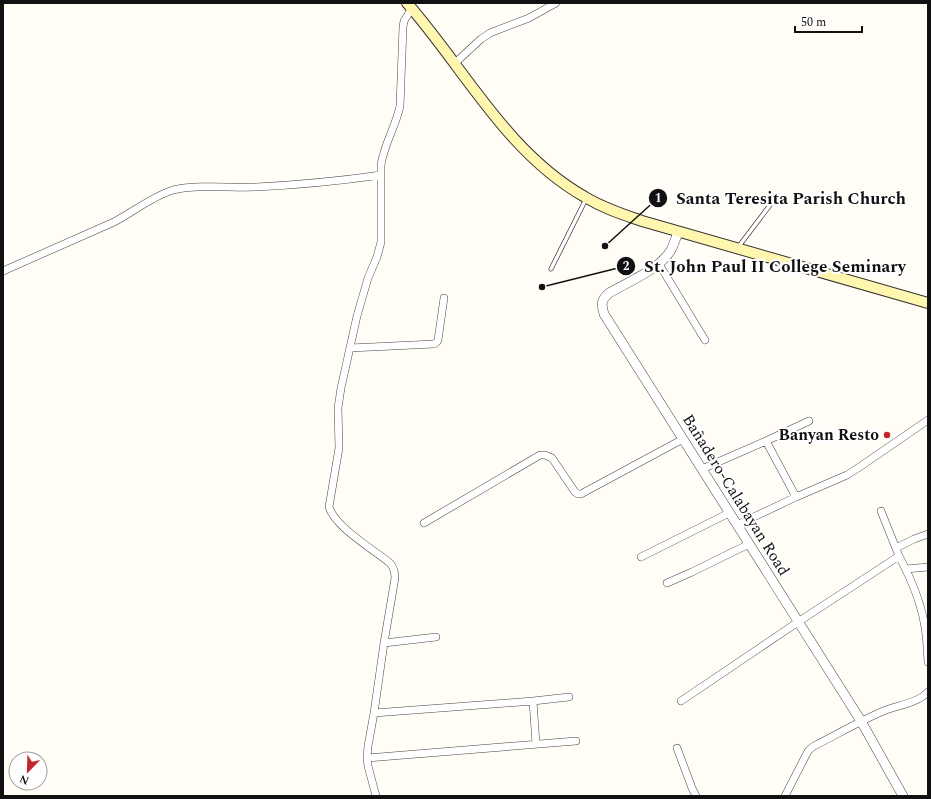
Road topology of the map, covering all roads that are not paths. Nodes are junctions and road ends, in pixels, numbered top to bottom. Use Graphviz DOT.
graph roads {
  1 [pos="556,3"];
  2 [pos="409,6"];
  3 [pos="454,64"];
  4 [pos="381,175"];
  5 [pos="777,196"];
  6 [pos="586,198"];
  7 [pos="678,232"];
  8 [pos="737,249"];
  9 [pos="659,264"];
  10 [pos="551,269"];
  11 [pos="3,271"];
  12 [pos="444,298"];
  13 [pos="928,303"];
  14 [pos="705,340"];
  15 [pos="350,348"];
  16 [pos="928,420"];
  17 [pos="809,421"];
  18 [pos="683,439"];
  19 [pos="766,441"];
  20 [pos="702,469"];
  21 [pos="796,497"];
  22 [pos="882,511"];
  23 [pos="729,513"];
  24 [pos="424,523"];
  25 [pos="737,526"];
  26 [pos="928,534"];
  27 [pos="749,544"];
  28 [pos="896,548"];
  29 [pos="899,556"];
  30 [pos="641,557"];
  31 [pos="928,567"];
  32 [pos="906,569"];
  33 [pos="666,583"];
  34 [pos="798,622"];
  35 [pos="436,637"];
  36 [pos="384,643"];
  37 [pos="928,662"];
  38 [pos="928,692"];
  39 [pos="569,697"];
  40 [pos="533,701"];
  41 [pos="681,701"];
  42 [pos="374,713"];
  43 [pos="861,721"];
  44 [pos="576,741"];
  45 [pos="536,744"];
  46 [pos="677,748"];
  47 [pos="367,758"];
  48 [pos="376,796"];
  49 [pos="696,796"];
  50 [pos="786,796"];
  51 [pos="903,796"];
  1 -- 3 [label="street"];
  2 -- 3 [label="main road"];
  2 -- 4 [label="street"];
  3 -- 6 [label="main road"];
  4 -- 11 [label="street"];
  4 -- 15 [label="street"];
  5 -- 8 [label="lane"];
  6 -- 7 [label="main road"];
  6 -- 10 [label="lane"];
  7 -- 8 [label="main road"];
  7 -- 9 [label="street, Bañadero-Calabayan Road"];
  8 -- 13 [label="main road"];
  9 -- 14 [label="street"];
  9 -- 18 [label="street, Bañadero-Calabayan Road"];
  12 -- 15 [label="street"];
  15 -- 36 [label="street"];
  16 -- 21 [label="street"];
  17 -- 19 [label="street"];
  18 -- 20 [label="street, Bañadero-Calabayan Road"];
  18 -- 24 [label="street"];
  19 -- 20 [label="street"];
  19 -- 21 [label="street"];
  20 -- 23 [label="street, Bañadero-Calabayan Road"];
  21 -- 25 [label="street"];
  22 -- 28 [label="street"];
  23 -- 25 [label="street, Bañadero-Calabayan Road"];
  23 -- 30 [label="street"];
  25 -- 27 [label="street, Bañadero-Calabayan Road"];
  26 -- 28 [label="street"];
  27 -- 33 [label="street"];
  27 -- 34 [label="street, Bañadero-Calabayan Road"];
  28 -- 29 [label="street"];
  29 -- 32 [label="street"];
  29 -- 34 [label="street"];
  31 -- 32 [label="street"];
  32 -- 37 [label="street"];
  34 -- 41 [label="street"];
  34 -- 43 [label="street, Bañadero-Calabayan Road"];
  35 -- 36 [label="street"];
  36 -- 42 [label="street"];
  38 -- 43 [label="street"];
  39 -- 40 [label="street"];
  40 -- 42 [label="street"];
  40 -- 45 [label="street"];
  42 -- 47 [label="street"];
  43 -- 50 [label="street"];
  43 -- 51 [label="street, Bañadero-Calabayan Road"];
  44 -- 45 [label="street"];
  45 -- 47 [label="street"];
  46 -- 49 [label="street"];
  47 -- 48 [label="street"];
}
